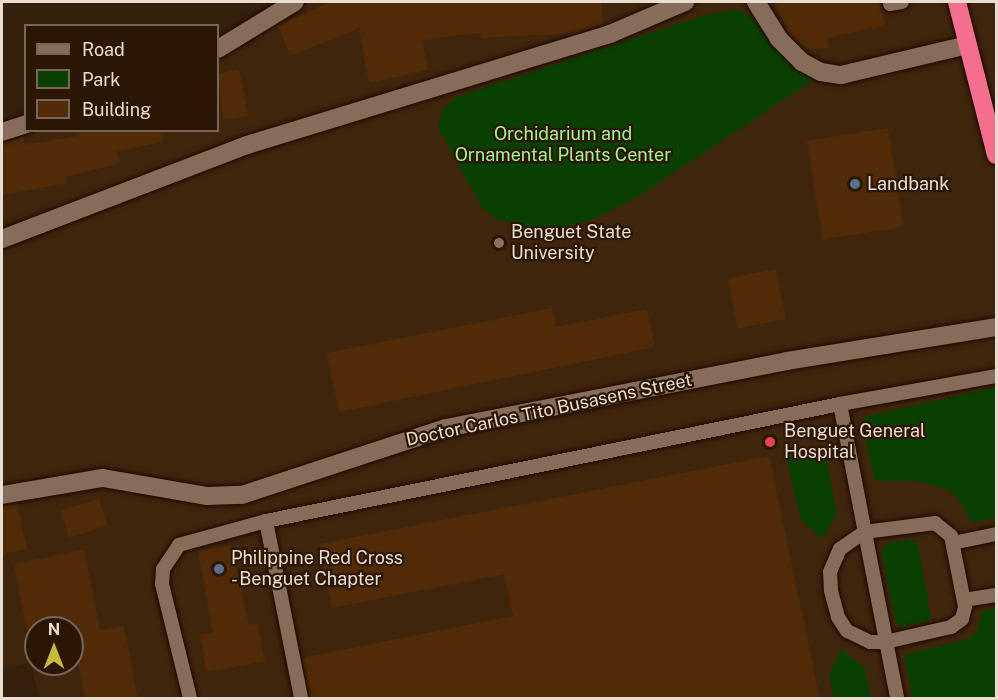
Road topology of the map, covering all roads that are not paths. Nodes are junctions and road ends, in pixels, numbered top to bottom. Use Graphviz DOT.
graph roads {
  1 [pos="296,2"];
  2 [pos="685,2"];
  3 [pos="756,2"];
  4 [pos="957,2"];
  5 [pos="968,45"];
  6 [pos="219,48"];
  7 [pos="24,125"];
  8 [pos="2,132"];
  9 [pos="996,155"];
  10 [pos="2,239"];
  11 [pos="996,327"];
  12 [pos="996,376"];
  13 [pos="840,404"];
  14 [pos="2,495"];
  15 [pos="266,521"];
  16 [pos="864,532"];
  17 [pos="996,534"];
  18 [pos="953,543"];
  19 [pos="996,595"];
  20 [pos="964,600"];
  21 [pos="885,642"];
  22 [pos="190,699"];
  23 [pos="302,699"];
  24 [pos="897,699"];
  1 -- 6 [label="street"];
  2 -- 10 [label="street"];
  3 -- 5 [label="street"];
  4 -- 5 [label="highway"];
  5 -- 9 [label="highway"];
  7 -- 8 [label="street"];
  11 -- 14 [label="street, Doctor Carlos Tito Busasens Street"];
  12 -- 13 [label="lane"];
  13 -- 15 [label="lane"];
  13 -- 16 [label="lane"];
  15 -- 22 [label="lane"];
  15 -- 23 [label="lane"];
  16 -- 18 [label="lane"];
  16 -- 21 [label="lane"];
  16 -- 21 [label="lane"];
  17 -- 18 [label="lane"];
  18 -- 20 [label="lane"];
  19 -- 20 [label="lane"];
  20 -- 21 [label="lane"];
  21 -- 24 [label="lane"];
}
